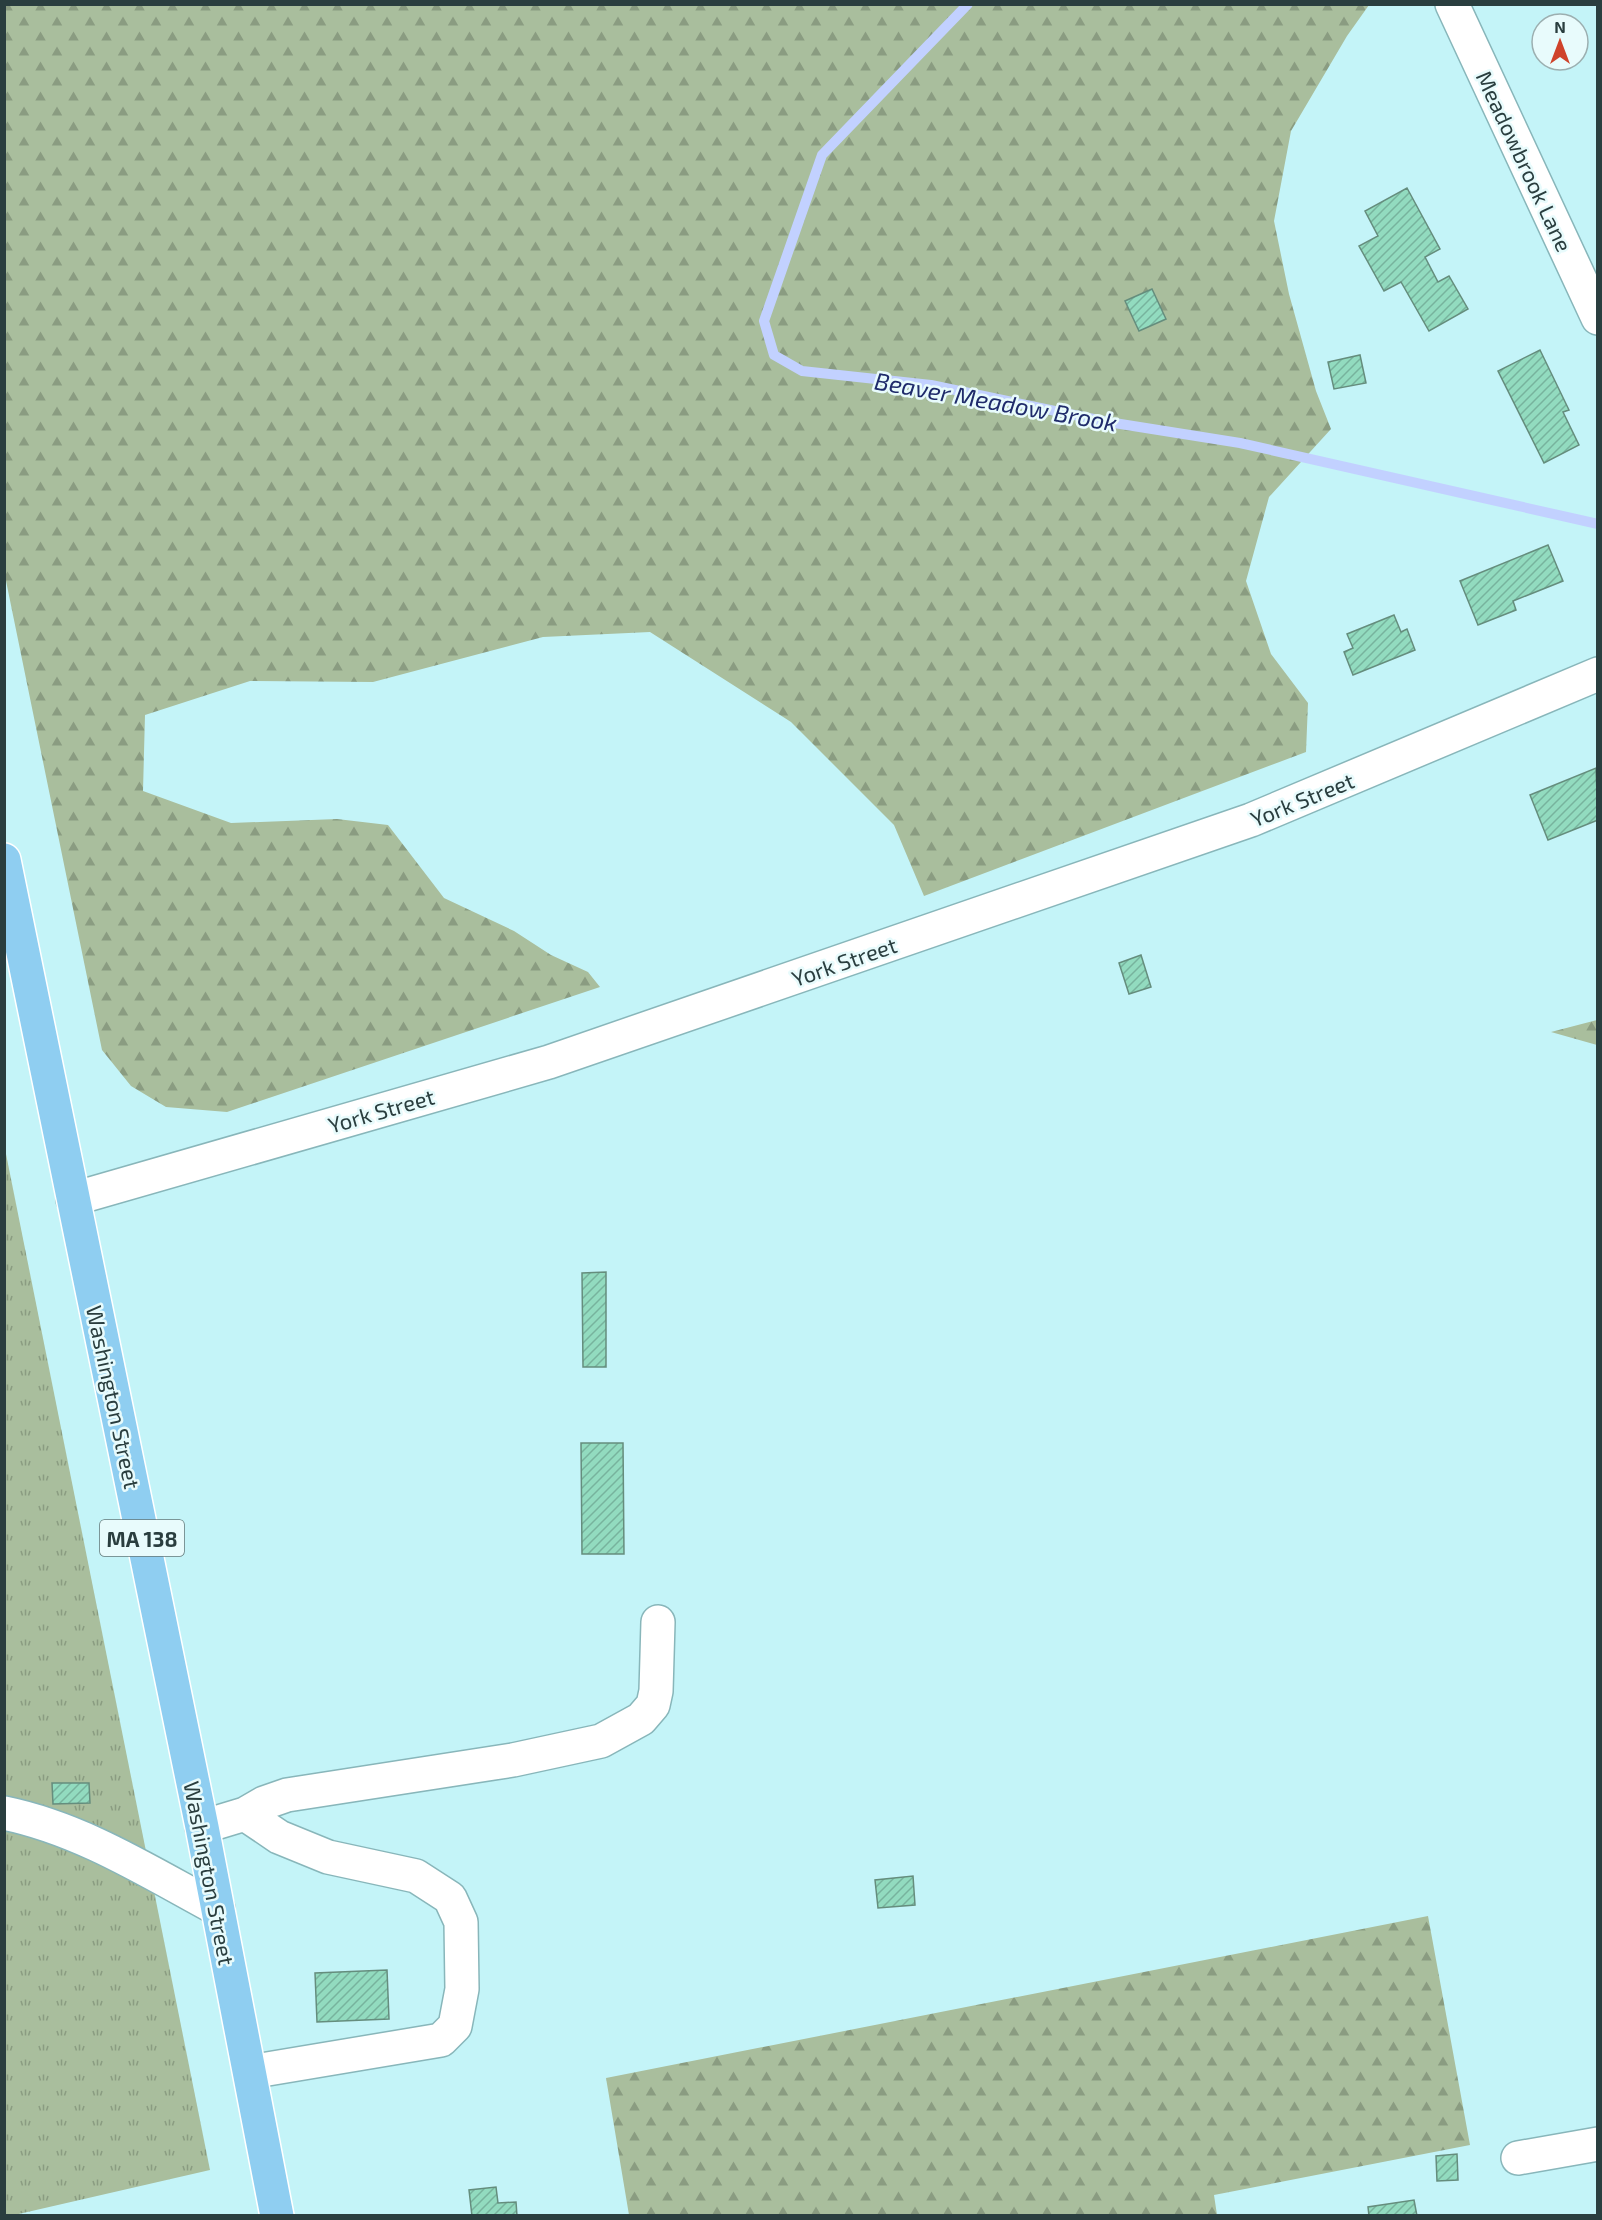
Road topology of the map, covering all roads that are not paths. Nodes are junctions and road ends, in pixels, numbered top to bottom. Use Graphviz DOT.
graph roads {
  1 [pos="1452,4"];
  2 [pos="1598,318"];
  3 [pos="1598,674"];
  4 [pos="4,860"];
  5 [pos="73,1199"];
  6 [pos="658,1622"];
  7 [pos="4,1813"];
  8 [pos="245,1814"];
  9 [pos="202,1827"];
  10 [pos="218,1909"];
  11 [pos="250,2072"];
  12 [pos="1598,2144"];
  13 [pos="1518,2158"];
  14 [pos="277,2216"];
  1 -- 2 [label="street, Meadowbrook Lane"];
  3 -- 5 [label="street, York Street"];
  4 -- 5 [label="main road, Washington Street / MA 138"];
  5 -- 9 [label="main road, Washington Street / MA 138"];
  6 -- 8 [label="street"];
  7 -- 10 [label="street"];
  8 -- 9 [label="street"];
  8 -- 11 [label="street"];
  9 -- 10 [label="main road, Washington Street / MA 138"];
  10 -- 11 [label="main road, Washington Street / MA 138"];
  11 -- 14 [label="main road, Washington Street / MA 138"];
  12 -- 13 [label="street"];
}
